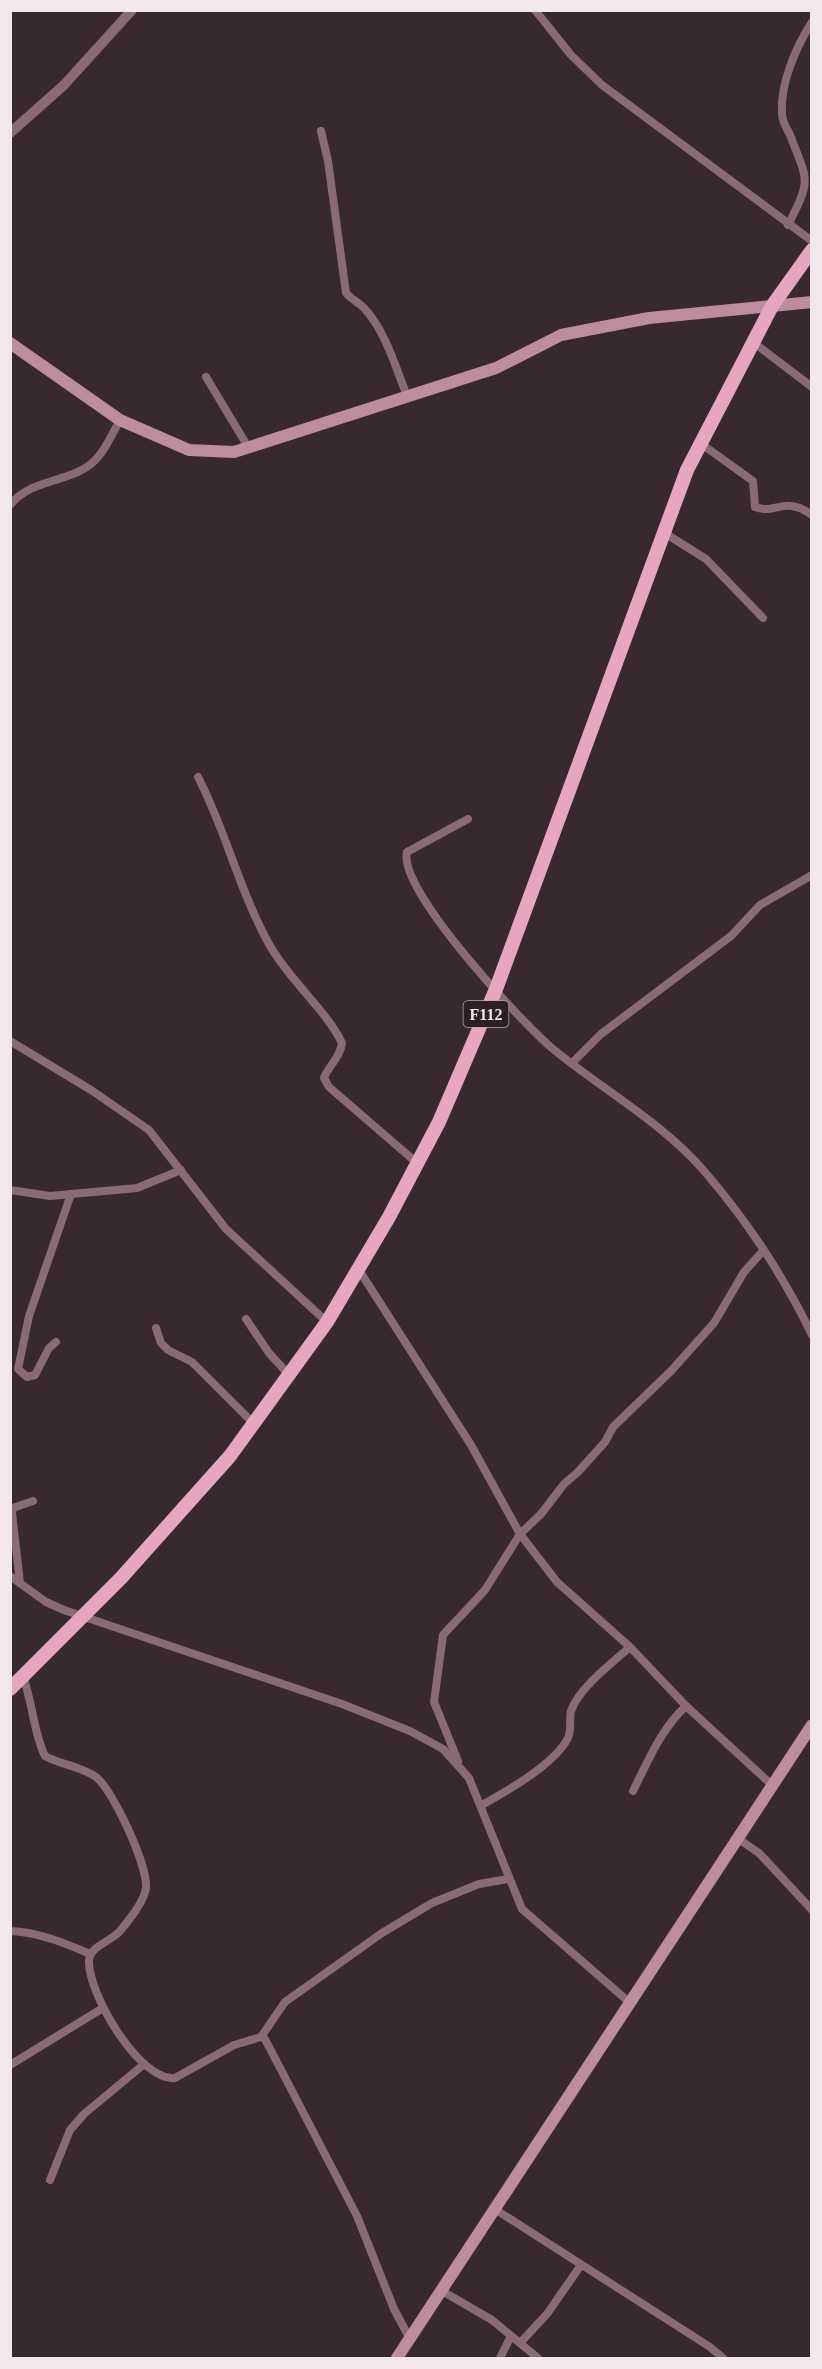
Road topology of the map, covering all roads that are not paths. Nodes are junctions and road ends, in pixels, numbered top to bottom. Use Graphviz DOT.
graph roads {
  1 [pos="132,10"];
  2 [pos="535,10"];
  3 [pos="812,22"];
  4 [pos="321,131"];
  5 [pos="10,133"];
  6 [pos="788,225"];
  7 [pos="812,242"];
  8 [pos="812,250"];
  9 [pos="812,302"];
  10 [pos="772,306"];
  11 [pos="10,342"];
  12 [pos="754,343"];
  13 [pos="206,377"];
  14 [pos="812,387"];
  15 [pos="407,396"];
  16 [pos="120,420"];
  17 [pos="700,443"];
  18 [pos="248,447"];
  19 [pos="10,505"];
  20 [pos="812,515"];
  21 [pos="663,532"];
  22 [pos="763,618"];
  23 [pos="198,777"];
  24 [pos="468,819"];
  25 [pos="812,874"];
  26 [pos="496,989"];
  27 [pos="10,1041"];
  28 [pos="573,1062"];
  29 [pos="417,1162"];
  30 [pos="181,1170"];
  31 [pos="10,1190"];
  32 [pos="71,1194"];
  33 [pos="763,1251"];
  34 [pos="359,1270"];
  35 [pos="246,1319"];
  36 [pos="327,1322"];
  37 [pos="156,1328"];
  38 [pos="810,1329"];
  39 [pos="56,1342"];
  40 [pos="290,1376"];
  41 [pos="254,1424"];
  42 [pos="33,1501"];
  43 [pos="520,1534"];
  44 [pos="10,1576"];
  45 [pos="20,1583"];
  46 [pos="82,1617"];
  47 [pos="630,1647"];
  48 [pos="23,1677"];
  49 [pos="10,1689"];
  50 [pos="686,1706"];
  51 [pos="812,1725"];
  52 [pos="459,1764"];
  53 [pos="772,1785"];
  54 [pos="633,1791"];
  55 [pos="482,1805"];
  56 [pos="737,1838"];
  57 [pos="508,1879"];
  58 [pos="812,1910"];
  59 [pos="10,1931"];
  60 [pos="90,1954"];
  61 [pos="629,2002"];
  62 [pos="103,2008"];
  63 [pos="261,2037"];
  64 [pos="10,2065"];
  65 [pos="143,2065"];
  66 [pos="50,2180"];
  67 [pos="493,2208"];
  68 [pos="581,2265"];
  69 [pos="442,2291"];
  70 [pos="511,2336"];
  71 [pos="410,2339"];
  72 [pos="520,2343"];
  73 [pos="397,2358"];
  74 [pos="500,2358"];
  75 [pos="538,2358"];
  76 [pos="723,2358"];
  1 -- 5 [label="street"];
  2 -- 6 [label="street"];
  3 -- 6 [label="street"];
  4 -- 15 [label="street"];
  6 -- 7 [label="street"];
  8 -- 10 [label="main road, F112"];
  9 -- 10 [label="main road"];
  10 -- 12 [label="main road, F112"];
  10 -- 15 [label="main road"];
  11 -- 16 [label="main road"];
  12 -- 14 [label="street"];
  12 -- 17 [label="main road, F112"];
  13 -- 18 [label="street"];
  15 -- 18 [label="main road"];
  16 -- 18 [label="main road"];
  16 -- 19 [label="street"];
  17 -- 20 [label="street"];
  17 -- 21 [label="main road, F112"];
  21 -- 22 [label="street"];
  21 -- 26 [label="main road, F112"];
  23 -- 29 [label="street"];
  24 -- 26 [label="street"];
  25 -- 28 [label="street"];
  26 -- 28 [label="street"];
  26 -- 29 [label="main road, F112"];
  27 -- 30 [label="street"];
  28 -- 33 [label="street"];
  29 -- 34 [label="main road, F112"];
  30 -- 32 [label="street"];
  30 -- 36 [label="street"];
  31 -- 32 [label="street"];
  32 -- 39 [label="street"];
  33 -- 38 [label="street"];
  33 -- 43 [label="street"];
  34 -- 36 [label="main road, F112"];
  34 -- 43 [label="street"];
  35 -- 40 [label="street"];
  36 -- 40 [label="main road, F112"];
  37 -- 41 [label="street"];
  40 -- 41 [label="main road, F112"];
  41 -- 46 [label="main road, F112"];
  42 -- 45 [label="street"];
  43 -- 47 [label="street"];
  43 -- 52 [label="street"];
  44 -- 45 [label="street"];
  45 -- 46 [label="street"];
  46 -- 48 [label="main road, F112"];
  46 -- 52 [label="street"];
  47 -- 50 [label="street"];
  47 -- 55 [label="street"];
  48 -- 49 [label="main road, F112"];
  48 -- 60 [label="street"];
  50 -- 53 [label="street"];
  50 -- 54 [label="street"];
  51 -- 53 [label="main road"];
  52 -- 55 [label="street"];
  53 -- 56 [label="main road"];
  55 -- 57 [label="street"];
  56 -- 58 [label="street"];
  56 -- 61 [label="main road"];
  57 -- 61 [label="street"];
  57 -- 63 [label="street"];
  59 -- 60 [label="street"];
  60 -- 62 [label="street"];
  61 -- 67 [label="main road"];
  62 -- 64 [label="street"];
  62 -- 65 [label="street"];
  63 -- 65 [label="street"];
  63 -- 71 [label="street"];
  65 -- 66 [label="street"];
  67 -- 68 [label="street"];
  67 -- 69 [label="main road"];
  68 -- 72 [label="street"];
  68 -- 76 [label="street"];
  69 -- 70 [label="street"];
  69 -- 71 [label="main road"];
  70 -- 72 [label="street"];
  70 -- 74 [label="street"];
  71 -- 73 [label="main road"];
  72 -- 75 [label="street"];
}
